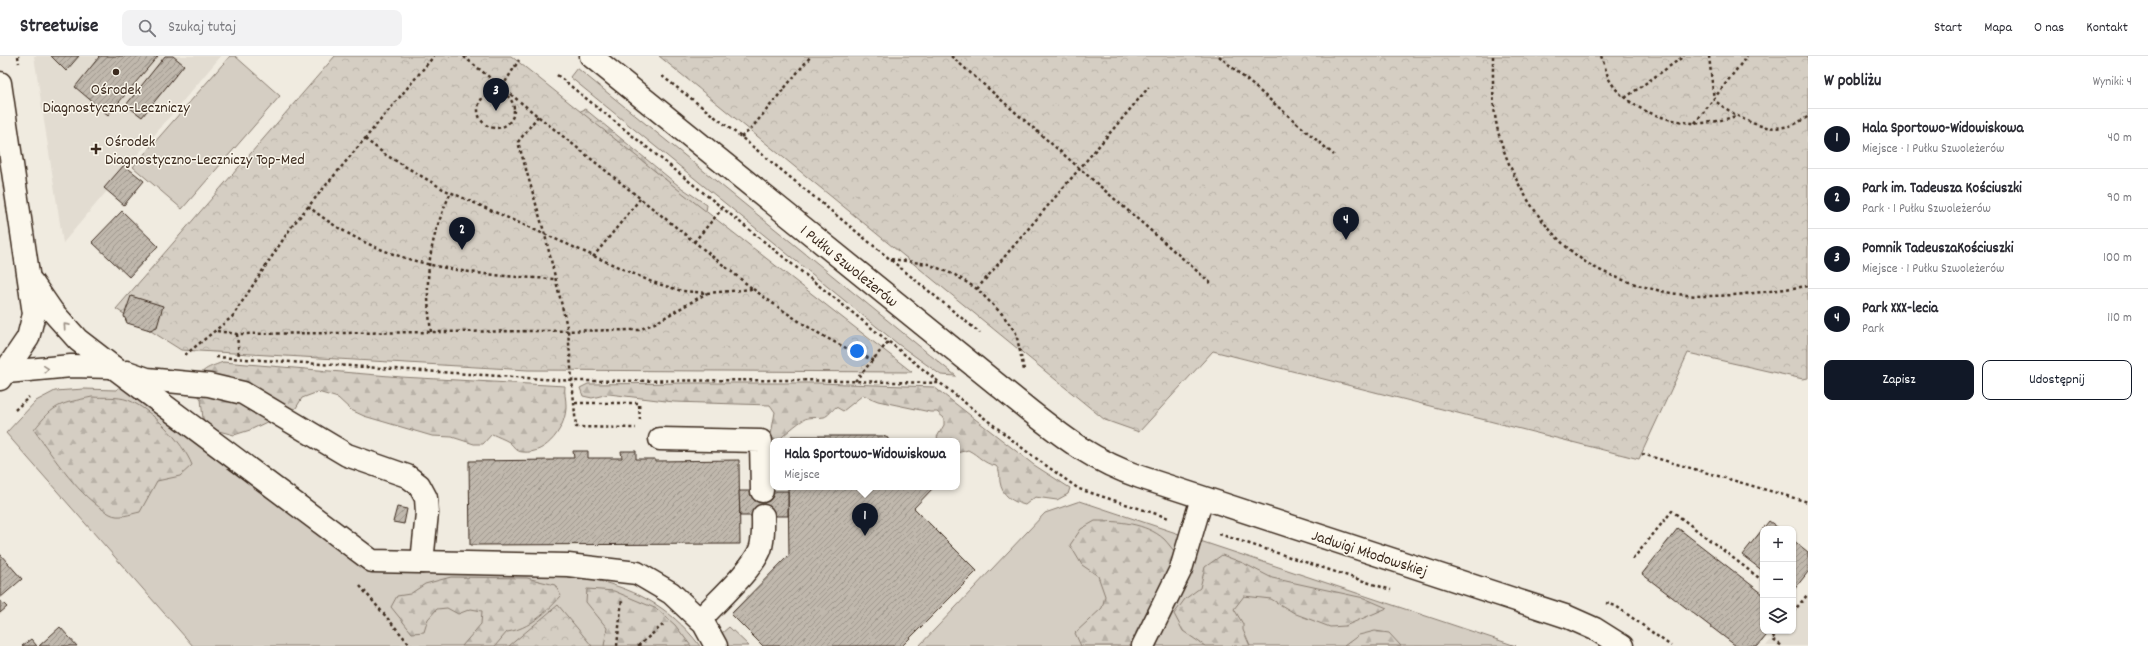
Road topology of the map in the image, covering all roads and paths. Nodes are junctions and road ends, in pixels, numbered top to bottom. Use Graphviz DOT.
graph roads {
  1 [pos="434,56"];
  2 [pos="464,56"];
  3 [pos="591,56"];
  4 [pos="811,56"];
  5 [pos="951,56"];
  6 [pos="1219,56"];
  7 [pos="1493,56"];
  8 [pos="1601,56"];
  9 [pos="1684,56"];
  10 [pos="1709,56"];
  11 [pos="1747,56"];
  12 [pos="520,60"];
  13 [pos="557,75"];
  14 [pos="661,75"];
  15 [pos="0,83"];
  16 [pos="502,87"];
  17 [pos="1149,87"];
  18 [pos="499,92"];
  19 [pos="1625,98"];
  20 [pos="1714,100"];
  21 [pos="520,102"];
  22 [pos="513,103"];
  23 [pos="538,116"];
  24 [pos="1736,116"];
  25 [pos="1808,116"];
  26 [pos="1695,123"];
  27 [pos="741,137"];
  28 [pos="365,139"];
  29 [pos="1334,155"];
  30 [pos="1079,168"];
  31 [pos="451,192"];
  32 [pos="640,199"];
  33 [pos="308,206"];
  34 [pos="722,209"];
  35 [pos="545,235"];
  36 [pos="694,242"];
  37 [pos="593,257"];
  38 [pos="891,259"];
  39 [pos="428,265"];
  40 [pos="555,279"];
  41 [pos="31,281"];
  42 [pos="1213,285"];
  43 [pos="1808,286"];
  44 [pos="753,289"];
  45 [pos="976,289"];
  46 [pos="707,293"];
  47 [pos="217,331"];
  48 [pos="568,331"];
  49 [pos="431,332"];
  50 [pos="237,334"];
  51 [pos="982,335"];
  52 [pos="888,342"];
  53 [pos="191,357"];
  54 [pos="215,357"];
  55 [pos="239,358"];
  56 [pos="873,360"];
  57 [pos="1018,365"];
  58 [pos="113,367"];
  59 [pos="1024,370"];
  60 [pos="3,375"];
  61 [pos="1030,375"];
  62 [pos="573,381"];
  63 [pos="855,381"];
  64 [pos="940,383"];
  65 [pos="575,403"];
  66 [pos="660,439"];
  67 [pos="1642,454"];
  68 [pos="1113,468"];
  69 [pos="762,491"];
  70 [pos="1202,498"];
  71 [pos="1808,502"];
  72 [pos="763,516"];
  73 [pos="1194,526"];
  74 [pos="1633,559"];
  75 [pos="422,562"];
  76 [pos="1760,579"];
  77 [pos="1398,592"];
  78 [pos="1808,594"];
  79 [pos="623,596"];
  80 [pos="1797,608"];
  81 [pos="700,620"];
  82 [pos="665,623"];
  83 [pos="1775,634"];
  84 [pos="616,646"];
  85 [pos="638,646"];
  86 [pos="716,646"];
  87 [pos="1142,646"];
  88 [pos="1622,646"];
  89 [pos="1782,646"];
  1 -- 28 [label="path"];
  2 -- 16 [label="path"];
  3 -- 68 [label="street, 1 Pułku Szwoleżerów"];
  4 -- 27 [label="path"];
  5 -- 30 [label="path"];
  6 -- 29 [label="path"];
  7 -- 43 [label="path"];
  8 -- 19 [label="path"];
  9 -- 19 [label="path"];
  10 -- 20 [label="path"];
  11 -- 20 [label="path"];
  12 -- 16 [label="path"];
  13 -- 34 [label="path"];
  14 -- 27 [label="path"];
  15 -- 41 [label="street"];
  16 -- 18 [label="path"];
  16 -- 21 [label="path"];
  17 -- 30 [label="path"];
  18 -- 22 [label="path"];
  18 -- 22 [label="path"];
  19 -- 26 [label="path"];
  20 -- 24 [label="path"];
  20 -- 26 [label="path"];
  21 -- 22 [label="path"];
  21 -- 23 [label="path"];
  23 -- 32 [label="path"];
  23 -- 35 [label="path"];
  24 -- 25 [label="path"];
  24 -- 26 [label="path"];
  27 -- 38 [label="path"];
  28 -- 31 [label="path"];
  28 -- 33 [label="path"];
  30 -- 42 [label="path"];
  30 -- 45 [label="path"];
  31 -- 35 [label="path"];
  31 -- 39 [label="path"];
  32 -- 36 [label="path"];
  32 -- 37 [label="path"];
  33 -- 39 [label="path"];
  33 -- 47 [label="path"];
  34 -- 36 [label="path"];
  34 -- 52 [label="path"];
  35 -- 37 [label="path"];
  35 -- 40 [label="path"];
  36 -- 44 [label="path"];
  37 -- 46 [label="path"];
  38 -- 45 [label="path"];
  38 -- 51 [label="path"];
  39 -- 40 [label="path"];
  39 -- 49 [label="path"];
  40 -- 48 [label="path"];
  58 -- 41 [label="street, one-way"];
  41 -- 60 [label="street"];
  44 -- 46 [label="path"];
  44 -- 56 [label="path"];
  45 -- 59 [label="path"];
  46 -- 48 [label="path"];
  47 -- 50 [label="path"];
  47 -- 53 [label="path"];
  48 -- 49 [label="path"];
  48 -- 62 [label="path"];
  49 -- 50 [label="path"];
  50 -- 55 [label="path"];
  52 -- 56 [label="path"];
  52 -- 64 [label="path"];
  54 -- 55 [label="path"];
  55 -- 62 [label="path"];
  56 -- 63 [label="path"];
  57 -- 59 [label="path"];
  60 -- 58 [label="street, one-way"];
  58 -- 75 [label="street"];
  58 -- 75 [label="street"];
  59 -- 61 [label="path"];
  62 -- 63 [label="path"];
  62 -- 65 [label="path"];
  63 -- 64 [label="path"];
  64 -- 73 [label="path"];
  65 -- 65 [label="path"];
  66 -- 69 [label="street"];
  67 -- 71 [label="path"];
  68 -- 70 [label="street, Jadwigi Młodowskiej"];
  70 -- 73 [label="street"];
  70 -- 88 [label="street, Jadwigi Młodowskiej"];
  72 -- 81 [label="street"];
  73 -- 77 [label="path"];
  73 -- 87 [label="street"];
  74 -- 76 [label="path"];
  75 -- 81 [label="street"];
  78 -- 80 [label="path"];
  79 -- 84 [label="path"];
  81 -- 86 [label="street"];
  82 -- 85 [label="path"];
  83 -- 89 [label="path"];
}
